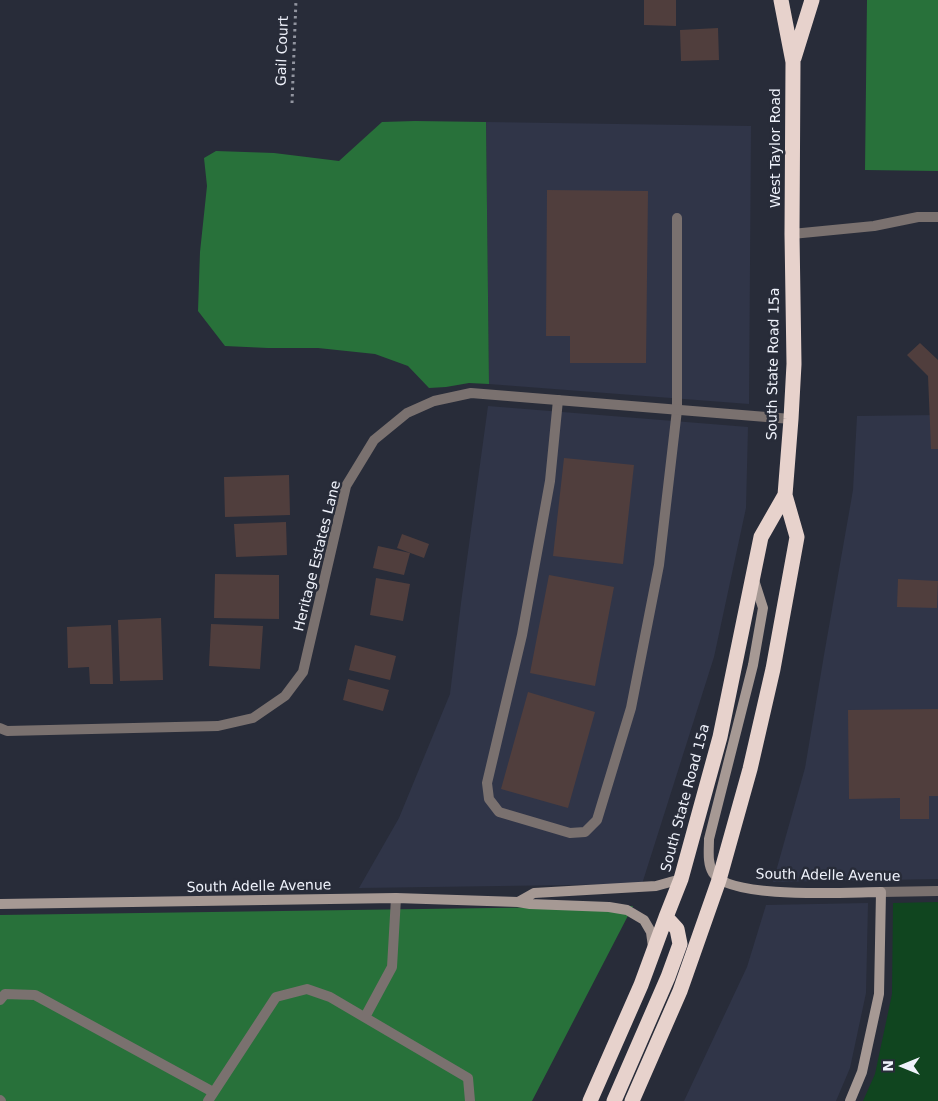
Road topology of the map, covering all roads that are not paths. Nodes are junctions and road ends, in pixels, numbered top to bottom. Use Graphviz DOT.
graph roads {
  1 [pos="781,0"];
  2 [pos="812,0"];
  3 [pos="793,62"];
  4 [pos="938,217"];
  5 [pos="677,218"];
  6 [pos="792,234"];
  7 [pos="558,400"];
  8 [pos="677,410"];
  9 [pos="792,419"];
  10 [pos="784,495"];
  11 [pos="753,577"];
  12 [pos="0,728"];
  13 [pos="681,879"];
  14 [pos="719,880"];
  15 [pos="938,890"];
  16 [pos="881,892"];
  17 [pos="396,898"];
  18 [pos="518,902"];
  19 [pos="0,904"];
  20 [pos="666,917"];
  21 [pos="653,951"];
  22 [pos="0,1000"];
  23 [pos="365,1017"];
  24 [pos="210,1096"];
  25 [pos="470,1101"];
  26 [pos="590,1101"];
  27 [pos="614,1101"];
  28 [pos="632,1101"];
  29 [pos="850,1101"];
  1 -- 3 [label="highway, West Taylor Road"];
  2 -- 3 [label="highway, West Taylor Road"];
  3 -- 6 [label="highway, West Taylor Road"];
  4 -- 6 [label="street"];
  5 -- 8 [label="street"];
  6 -- 9 [label="highway, South State Road 15a"];
  7 -- 8 [label="street, Heritage Estates Lane"];
  7 -- 8 [label="street"];
  7 -- 12 [label="street, Heritage Estates Lane"];
  8 -- 9 [label="street, Heritage Estates Lane"];
  9 -- 10 [label="highway, South State Road 15a"];
  10 -- 11 [label="highway, South State Road 15a"];
  10 -- 14 [label="highway, South State Road 15a"];
  11 -- 13 [label="highway, South State Road 15a"];
  11 -- 14 [label="street"];
  13 -- 18 [label="street, South Adelle Avenue"];
  13 -- 20 [label="highway, South State Road 15a"];
  14 -- 16 [label="street, South Adelle Avenue"];
  14 -- 28 [label="highway, South State Road 15a"];
  15 -- 16 [label="street, South Adelle Avenue"];
  16 -- 29 [label="street"];
  17 -- 18 [label="street, South Adelle Avenue"];
  17 -- 19 [label="street, South Adelle Avenue"];
  17 -- 23 [label="street"];
  18 -- 21 [label="street, South Adelle Avenue"];
  20 -- 21 [label="highway, South State Road 15a"];
  20 -- 27 [label="highway"];
  21 -- 26 [label="highway, South State Road 15a"];
  22 -- 24 [label="street"];
  23 -- 24 [label="street"];
  23 -- 25 [label="street"];
}
